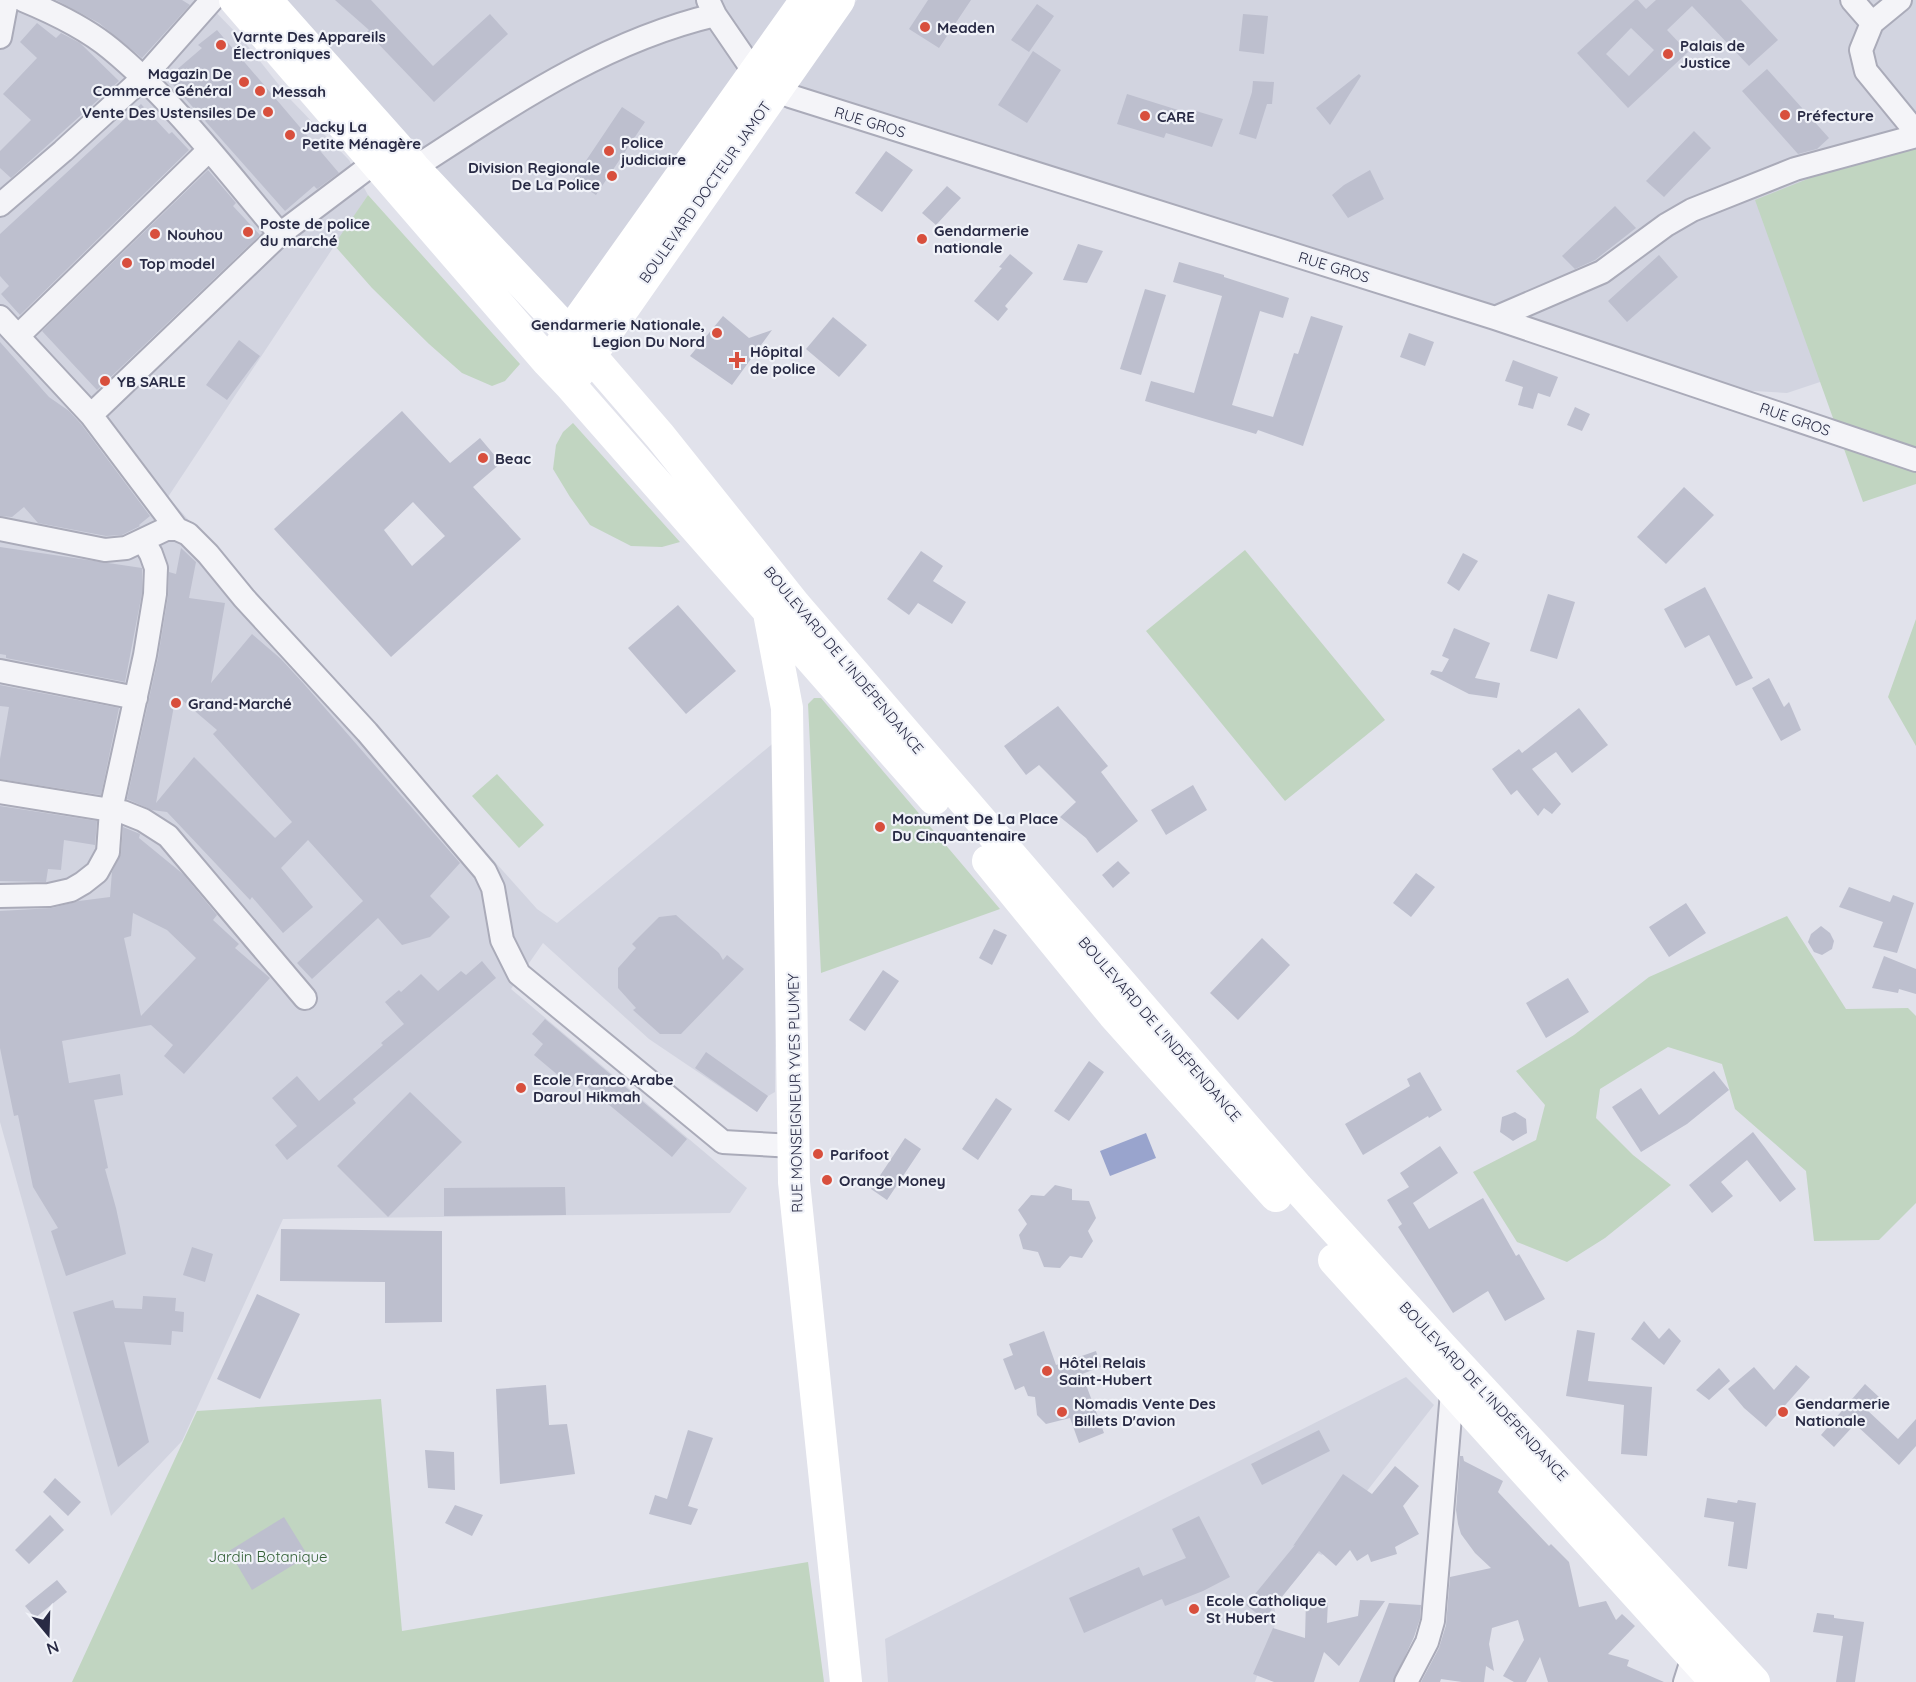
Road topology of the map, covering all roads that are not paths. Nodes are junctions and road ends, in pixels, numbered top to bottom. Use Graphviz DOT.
graph roads {
  1 [pos="7,0"];
  2 [pos="23,0"];
  3 [pos="212,0"];
  4 [pos="235,0"];
  5 [pos="266,0"];
  6 [pos="806,0"];
  7 [pos="840,0"];
  8 [pos="1852,0"];
  9 [pos="1900,0"];
  10 [pos="711,7"];
  11 [pos="1872,23"];
  12 [pos="0,36"];
  13 [pos="143,78"];
  14 [pos="765,81"];
  15 [pos="1916,134"];
  16 [pos="209,150"];
  17 [pos="395,159"];
  18 [pos="0,205"];
  19 [pos="280,234"];
  20 [pos="0,317"];
  21 [pos="1495,318"];
  22 [pos="18,336"];
  23 [pos="579,345"];
  24 [pos="548,362"];
  25 [pos="570,385"];
  26 [pos="91,415"];
  27 [pos="1916,460"];
  28 [pos="0,529"];
  29 [pos="177,529"];
  30 [pos="742,537"];
  31 [pos="143,540"];
  32 [pos="768,611"];
  33 [pos="0,671"];
  34 [pos="136,698"];
  35 [pos="0,792"];
  36 [pos="111,810"];
  37 [pos="0,896"];
  38 [pos="305,998"];
  39 [pos="793,1146"];
  40 [pos="1452,1392"];
  41 [pos="1689,1669"];
  42 [pos="846,1682"];
  43 [pos="1406,1682"];
  44 [pos="1716,1682"];
  45 [pos="1754,1682"];
  1 -- 12 [label="street"];
  2 -- 13 [label="street"];
  3 -- 13 [label="street"];
  4 -- 17 [label="main road"];
  5 -- 17 [label="main road"];
  6 -- 14 [label="main road, BOULEVARD DOCTEUR JAMOT"];
  7 -- 14 [label="main road, BOULEVARD DOCTEUR JAMOT"];
  8 -- 11 [label="street"];
  9 -- 11 [label="street"];
  10 -- 14 [label="street"];
  10 -- 17 [label="street"];
  11 -- 15 [label="street"];
  13 -- 16 [label="street"];
  13 -- 18 [label="street"];
  14 -- 21 [label="street, RUE GROS"];
  14 -- 23 [label="main road, BOULEVARD DOCTEUR JAMOT"];
  15 -- 21 [label="street"];
  16 -- 19 [label="street"];
  16 -- 22 [label="street"];
  17 -- 19 [label="street"];
  17 -- 23 [label="main road, BOULEVARD DE L'INDÉPENDANCE"];
  17 -- 24 [label="main road, BOULEVARD DE L'INDÉPENDANCE"];
  19 -- 26 [label="street"];
  20 -- 22 [label="street"];
  21 -- 27 [label="street, RUE GROS"];
  22 -- 26 [label="street"];
  23 -- 24 [label="main road, BOULEVARD DOCTEUR JAMOT"];
  23 -- 25 [label="main road, BOULEVARD DOCTEUR JAMOT"];
  23 -- 30 [label="main road, BOULEVARD DE L'INDÉPENDANCE"];
  24 -- 25 [label="main road, BOULEVARD DE L'INDÉPENDANCE"];
  25 -- 32 [label="main road, BOULEVARD DE L'INDÉPENDANCE"];
  26 -- 29 [label="street"];
  28 -- 31 [label="street"];
  29 -- 31 [label="street"];
  29 -- 39 [label="street"];
  30 -- 32 [label="main road"];
  30 -- 45 [label="main road, BOULEVARD DE L'INDÉPENDANCE"];
  31 -- 34 [label="street"];
  32 -- 39 [label="main road, RUE MONSEIGNEUR YVES PLUMEY"];
  32 -- 40 [label="main road, BOULEVARD DE L'INDÉPENDANCE"];
  33 -- 34 [label="street"];
  34 -- 36 [label="street"];
  35 -- 36 [label="street"];
  36 -- 37 [label="street"];
  36 -- 38 [label="street"];
  39 -- 42 [label="main road, RUE MONSEIGNEUR YVES PLUMEY"];
  40 -- 41 [label="main road, BOULEVARD DE L'INDÉPENDANCE"];
  40 -- 43 [label="street"];
  41 -- 44 [label="main road, BOULEVARD DE L'INDÉPENDANCE"];
}
